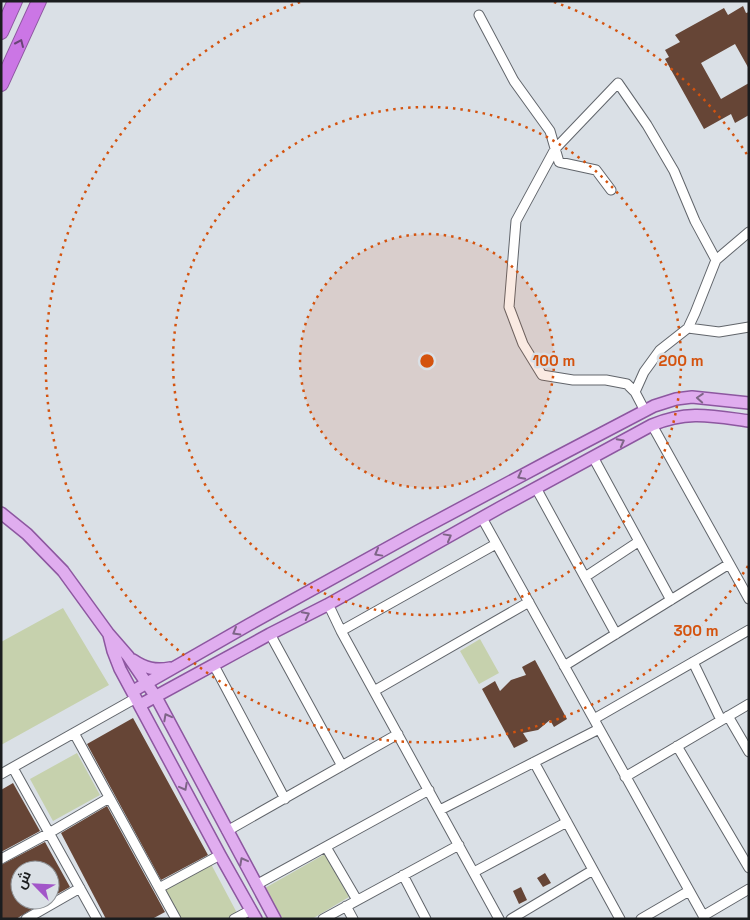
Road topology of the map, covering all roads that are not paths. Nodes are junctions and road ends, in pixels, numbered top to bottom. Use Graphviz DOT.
graph roads {
  1 [pos="15,1"];
  2 [pos="39,1"];
  3 [pos="479,16"];
  4 [pos="1,32"];
  5 [pos="1,84"];
  6 [pos="555,149"];
  7 [pos="611,190"];
  8 [pos="749,232"];
  9 [pos="716,260"];
  10 [pos="749,327"];
  11 [pos="688,328"];
  12 [pos="635,392"];
  13 [pos="749,402"];
  14 [pos="645,411"];
  15 [pos="749,421"];
  16 [pos="652,425"];
  17 [pos="593,457"];
  18 [pos="549,461"];
  19 [pos="558,476"];
  20 [pos="536,488"];
  21 [pos="1,513"];
  22 [pos="482,518"];
  23 [pos="638,542"];
  24 [pos="496,544"];
  25 [pos="729,564"];
  26 [pos="585,578"];
  27 [pos="749,598"];
  28 [pos="671,600"];
  29 [pos="529,602"];
  30 [pos="326,604"];
  31 [pos="749,630"];
  32 [pos="341,631"];
  33 [pos="108,633"];
  34 [pos="270,634"];
  35 [pos="616,634"];
  36 [pos="128,656"];
  37 [pos="693,662"];
  38 [pos="213,666"];
  39 [pos="564,666"];
  40 [pos="174,668"];
  41 [pos="147,683"];
  42 [pos="177,684"];
  43 [pos="374,691"];
  44 [pos="156,697"];
  45 [pos="136,698"];
  46 [pos="749,704"];
  47 [pos="724,718"];
  48 [pos="594,719"];
  49 [pos="599,729"];
  50 [pos="74,733"];
  51 [pos="398,734"];
  52 [pos="677,746"];
  53 [pos="749,752"];
  54 [pos="534,762"];
  55 [pos="342,766"];
  56 [pos="13,768"];
  57 [pos="1,774"];
  58 [pos="626,776"];
  59 [pos="429,790"];
  60 [pos="109,798"];
  61 [pos="285,799"];
  62 [pos="440,810"];
  63 [pos="567,822"];
  64 [pos="227,831"];
  65 [pos="49,833"];
  66 [pos="459,846"];
  67 [pos="326,847"];
  68 [pos="220,855"];
  69 [pos="1,858"];
  70 [pos="749,868"];
  71 [pos="594,870"];
  72 [pos="474,872"];
  73 [pos="403,875"];
  74 [pos="256,885"];
  75 [pos="80,888"];
  76 [pos="159,888"];
  77 [pos="749,889"];
  78 [pos="689,892"];
  79 [pos="357,900"];
  80 [pos="346,906"];
  81 [pos="253,914"];
  82 [pos="704,917"];
  83 [pos="172,918"];
  84 [pos="26,919"];
  85 [pos="97,919"];
  86 [pos="234,919"];
  87 [pos="275,919"];
  88 [pos="323,919"];
  89 [pos="353,919"];
  90 [pos="426,919"];
  91 [pos="499,919"];
  92 [pos="512,919"];
  93 [pos="620,919"];
  94 [pos="641,919"];
  1 -- 4 [label="highway"];
  5 -- 2 [label="highway, one-way"];
  3 -- 6 [label="street"];
  6 -- 7 [label="street"];
  6 -- 9 [label="street"];
  6 -- 12 [label="street"];
  8 -- 9 [label="street"];
  9 -- 11 [label="street"];
  10 -- 11 [label="street"];
  11 -- 12 [label="street"];
  12 -- 14 [label="street"];
  13 -- 14 [label="main road, one-way"];
  14 -- 18 [label="main road"];
  15 -- 16 [label="main road"];
  17 -- 16 [label="main road, one-way"];
  16 -- 25 [label="street"];
  17 -- 19 [label="main road"];
  17 -- 23 [label="street"];
  18 -- 19 [label="main road"];
  18 -- 40 [label="main road, one-way"];
  19 -- 20 [label="main road"];
  20 -- 22 [label="main road"];
  20 -- 26 [label="street"];
  21 -- 33 [label="main road"];
  22 -- 24 [label="street"];
  30 -- 22 [label="main road, one-way"];
  23 -- 26 [label="street"];
  23 -- 28 [label="street"];
  24 -- 29 [label="street"];
  24 -- 32 [label="street"];
  25 -- 27 [label="street"];
  25 -- 28 [label="street"];
  26 -- 35 [label="street"];
  28 -- 35 [label="street"];
  29 -- 39 [label="street"];
  29 -- 43 [label="street"];
  30 -- 32 [label="street"];
  34 -- 30 [label="main road, one-way"];
  31 -- 37 [label="street"];
  32 -- 43 [label="street"];
  33 -- 36 [label="main road"];
  33 -- 45 [label="main road"];
  34 -- 38 [label="main road"];
  34 -- 55 [label="street"];
  35 -- 39 [label="street"];
  36 -- 40 [label="main road"];
  36 -- 41 [label="main road"];
  37 -- 47 [label="street"];
  37 -- 48 [label="street"];
  38 -- 42 [label="main road"];
  38 -- 61 [label="street"];
  39 -- 48 [label="street"];
  40 -- 41 [label="main road"];
  40 -- 42 [label="main road"];
  41 -- 44 [label="main road"];
  41 -- 45 [label="main road"];
  42 -- 44 [label="main road"];
  43 -- 51 [label="street"];
  44 -- 45 [label="main road"];
  64 -- 44 [label="main road, one-way"];
  45 -- 50 [label="street"];
  45 -- 68 [label="main road, one-way"];
  46 -- 47 [label="street"];
  47 -- 52 [label="street"];
  47 -- 53 [label="street"];
  48 -- 49 [label="street"];
  49 -- 54 [label="street"];
  49 -- 58 [label="street"];
  50 -- 56 [label="street"];
  50 -- 60 [label="street"];
  51 -- 55 [label="street"];
  51 -- 59 [label="street"];
  52 -- 58 [label="street"];
  52 -- 70 [label="street"];
  54 -- 62 [label="street"];
  54 -- 63 [label="street"];
  55 -- 61 [label="street"];
  56 -- 57 [label="street"];
  56 -- 65 [label="street"];
  58 -- 78 [label="street"];
  59 -- 62 [label="street"];
  59 -- 67 [label="street"];
  60 -- 65 [label="street"];
  60 -- 76 [label="street"];
  61 -- 64 [label="street"];
  62 -- 66 [label="street"];
  63 -- 71 [label="street"];
  63 -- 72 [label="street"];
  74 -- 64 [label="main road, one-way"];
  65 -- 69 [label="street"];
  65 -- 75 [label="street"];
  66 -- 72 [label="street"];
  66 -- 73 [label="street"];
  67 -- 74 [label="street"];
  67 -- 79 [label="street"];
  68 -- 76 [label="street"];
  68 -- 81 [label="main road"];
  71 -- 92 [label="street"];
  71 -- 93 [label="street"];
  72 -- 91 [label="street"];
  73 -- 79 [label="street"];
  73 -- 90 [label="street"];
  74 -- 87 [label="main road"];
  75 -- 84 [label="street"];
  75 -- 85 [label="street"];
  76 -- 83 [label="street"];
  77 -- 82 [label="street"];
  78 -- 82 [label="street"];
  78 -- 94 [label="street"];
  79 -- 80 [label="street"];
  80 -- 88 [label="street"];
  80 -- 89 [label="street"];
  81 -- 86 [label="street"];
}
